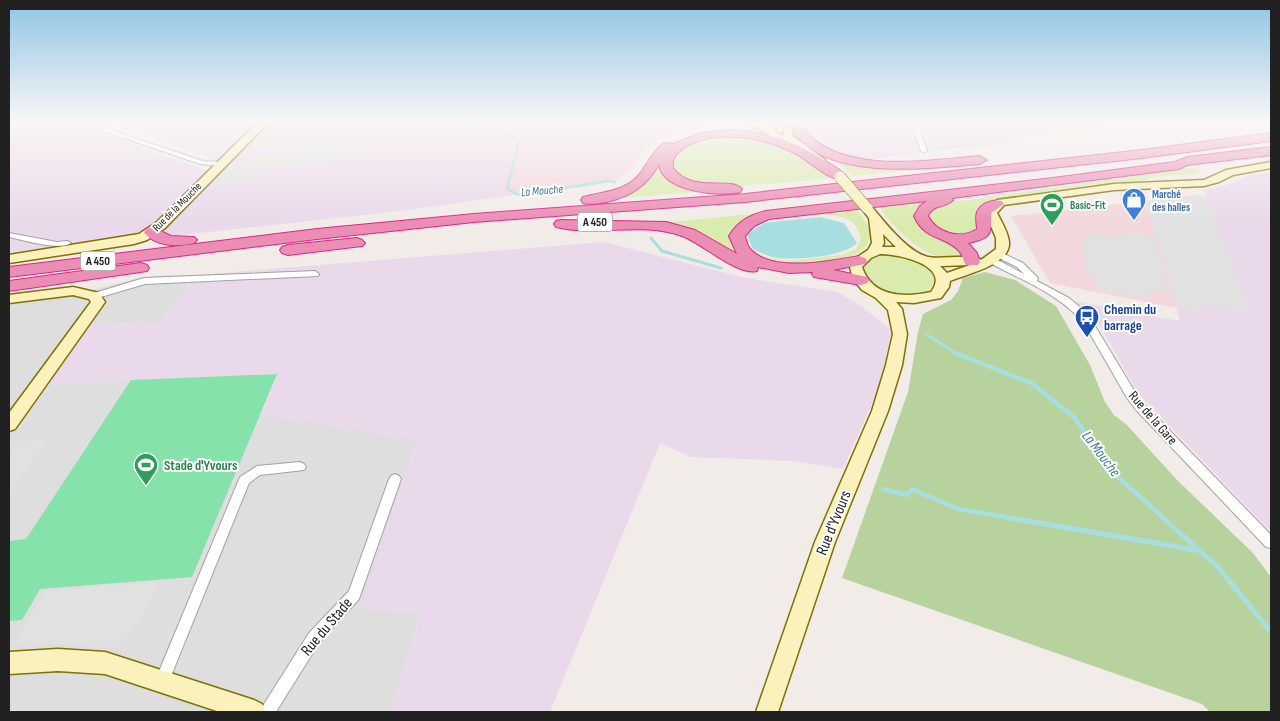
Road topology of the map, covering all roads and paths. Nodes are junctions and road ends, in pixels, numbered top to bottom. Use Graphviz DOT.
graph roads {
  1 [pos="177,155"];
  2 [pos="230,155"];
  3 [pos="658,155"];
  4 [pos="668,155"];
  5 [pos="803,155"];
  6 [pos="811,155"];
  7 [pos="813,155"];
  8 [pos="833,155"];
  9 [pos="1047,155"];
  10 [pos="1075,155"];
  11 [pos="1136,155"];
  12 [pos="1241,155"];
  13 [pos="819,159"];
  14 [pos="1182,162"];
  15 [pos="220,164"];
  16 [pos="1271,165"];
  17 [pos="840,177"];
  18 [pos="1054,182"];
  19 [pos="751,190"];
  20 [pos="568,204"];
  21 [pos="997,204"];
  22 [pos="875,218"];
  23 [pos="560,224"];
  24 [pos="305,227"];
  25 [pos="152,232"];
  26 [pos="9,235"];
  27 [pos="948,238"];
  28 [pos="67,243"];
  29 [pos="187,250"];
  30 [pos="873,252"];
  31 [pos="911,254"];
  32 [pos="995,257"];
  33 [pos="9,259"];
  34 [pos="925,260"];
  35 [pos="859,261"];
  36 [pos="971,265"];
  37 [pos="9,272"];
  38 [pos="315,274"];
  39 [pos="943,279"];
  40 [pos="861,280"];
  41 [pos="9,286"];
  42 [pos="881,295"];
  43 [pos="94,296"];
  44 [pos="9,299"];
  45 [pos="915,300"];
  46 [pos="900,334"];
  47 [pos="9,425"];
  48 [pos="300,467"];
  49 [pos="395,479"];
  50 [pos="1271,543"];
  51 [pos="9,662"];
  52 [pos="162,682"];
  53 [pos="254,712"];
  54 [pos="267,712"];
  55 [pos="767,712"];
  1 -- 15 [label="street"];
  2 -- 15 [label="main road, Rue de la Mouche"];
  3 -- 20 [label="highway"];
  4 -- 19 [label="highway"];
  5 -- 17 [label="highway"];
  6 -- 13 [label="main road"];
  7 -- 13 [label="main road"];
  8 -- 9 [label="highway"];
  10 -- 19 [label="highway"];
  11 -- 29 [label="highway, A 450"];
  12 -- 14 [label="highway, A 450"];
  13 -- 17 [label="main road"];
  14 -- 18 [label="highway"];
  14 -- 23 [label="highway, A 450"];
  15 -- 25 [label="main road, Rue de la Mouche"];
  16 -- 21 [label="main road"];
  17 -- 22 [label="main road, bridge"];
  18 -- 27 [label="highway"];
  18 -- 35 [label="highway"];
  19 -- 20 [label="highway"];
  20 -- 24 [label="highway"];
  21 -- 27 [label="highway"];
  21 -- 32 [label="main road"];
  22 -- 30 [label="main road"];
  22 -- 31 [label="main road"];
  23 -- 40 [label="highway"];
  23 -- 41 [label="highway, A 450"];
  24 -- 25 [label="highway"];
  24 -- 29 [label="highway"];
  25 -- 33 [label="main road, Rue de la Mouche"];
  26 -- 28 [label="street"];
  27 -- 36 [label="highway"];
  29 -- 37 [label="highway, A 450"];
  30 -- 31 [label="main road"];
  30 -- 35 [label="main road"];
  31 -- 34 [label="main road"];
  32 -- 36 [label="main road"];
  32 -- 50 [label="street, Rue de la Gare"];
  34 -- 36 [label="main road"];
  34 -- 39 [label="main road"];
  35 -- 40 [label="main road"];
  36 -- 39 [label="main road"];
  38 -- 43 [label="street"];
  39 -- 45 [label="main road"];
  40 -- 42 [label="main road"];
  42 -- 45 [label="main road"];
  42 -- 46 [label="main road"];
  43 -- 44 [label="main road"];
  43 -- 47 [label="main road"];
  45 -- 46 [label="main road, Rue d'Yvours"];
  46 -- 55 [label="main road, Rue d'Yvours"];
  48 -- 52 [label="street"];
  49 -- 54 [label="street, Rue du Stade"];
  51 -- 52 [label="main road"];
  52 -- 53 [label="main road"];
}
